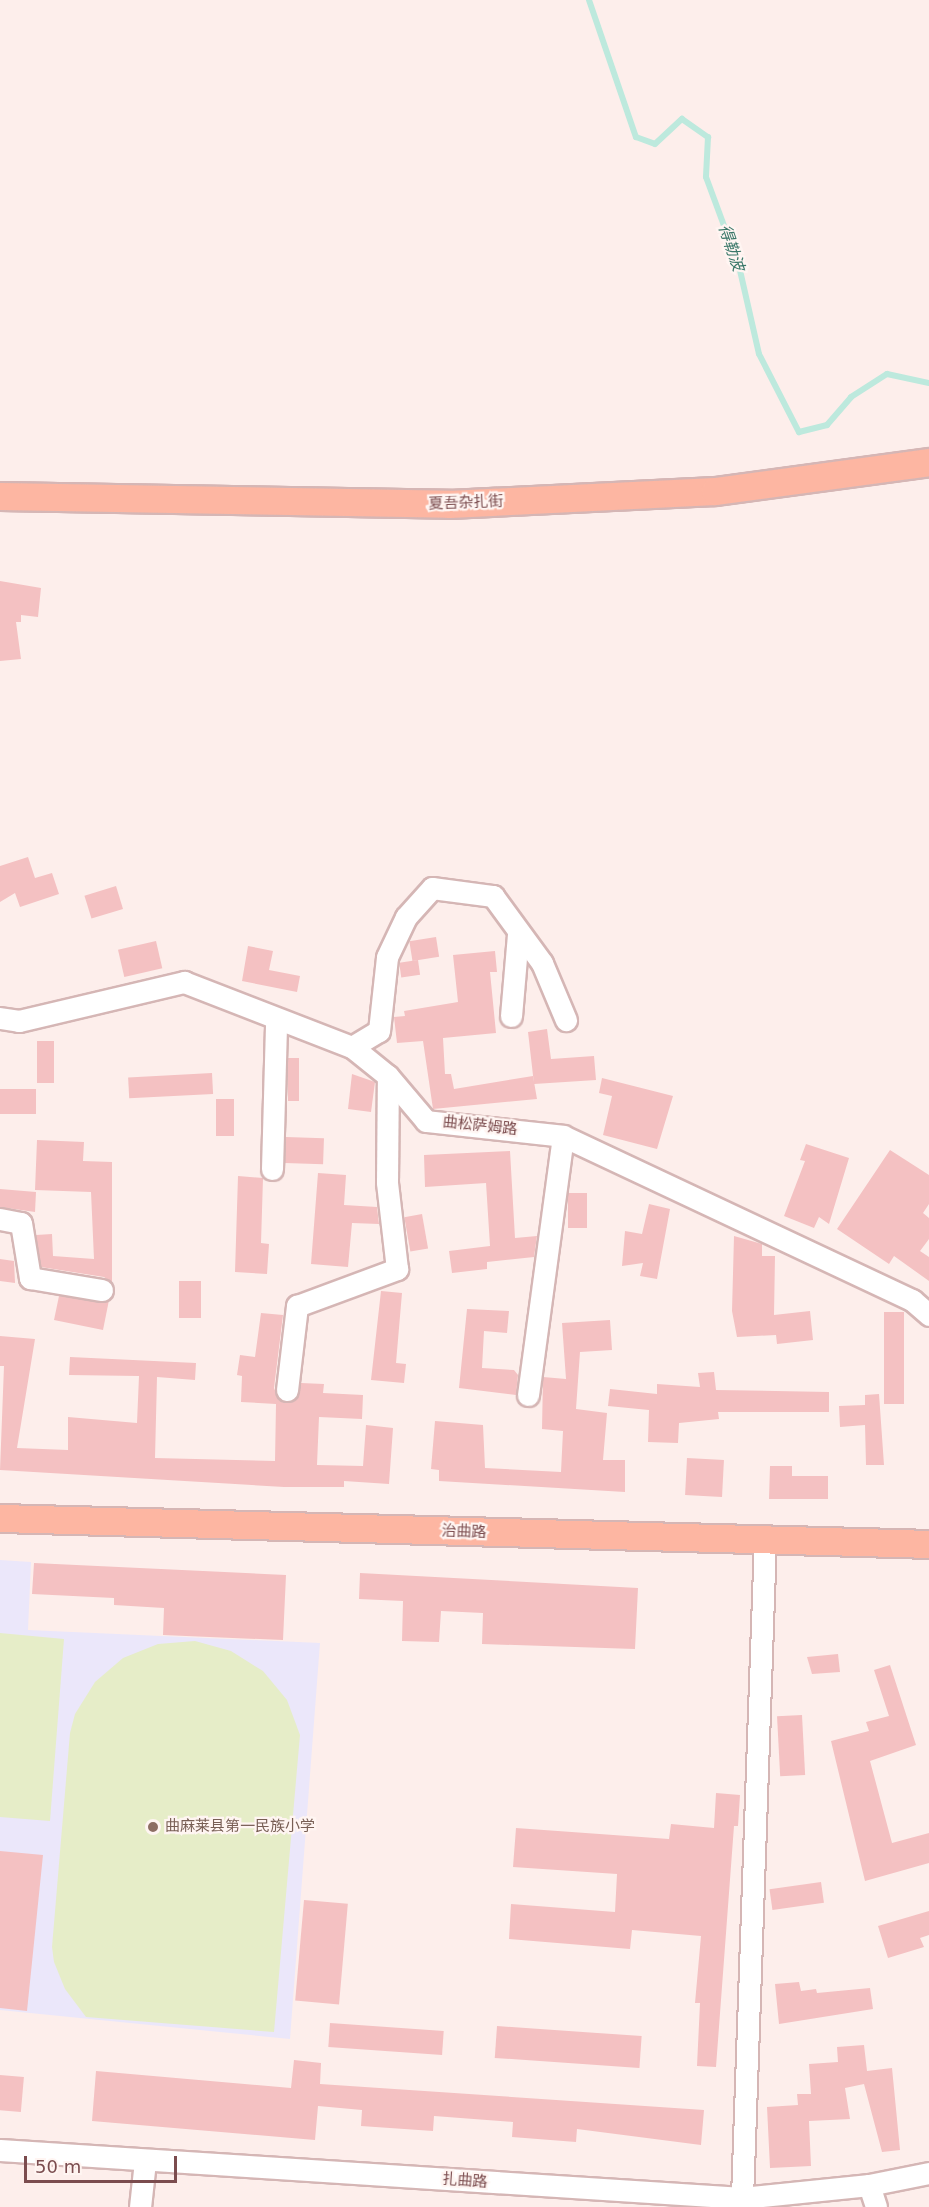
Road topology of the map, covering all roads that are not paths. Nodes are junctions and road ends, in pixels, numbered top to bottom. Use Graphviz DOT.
graph roads {
  1 [pos="929,462"];
  2 [pos="0,496"];
  3 [pos="518,934"];
  4 [pos="511,1016"];
  5 [pos="0,1018"];
  6 [pos="566,1020"];
  7 [pos="276,1023"];
  8 [pos="352,1047"];
  9 [pos="388,1076"];
  10 [pos="563,1136"];
  11 [pos="272,1169"];
  12 [pos="0,1219"];
  13 [pos="102,1290"];
  14 [pos="929,1315"];
  15 [pos="287,1390"];
  16 [pos="528,1395"];
  17 [pos="0,1518"];
  18 [pos="765,1541"];
  19 [pos="929,1544"];
  20 [pos="0,2150"];
  21 [pos="146,2161"];
  22 [pos="929,2172"];
  23 [pos="869,2185"];
  24 [pos="742,2198"];
  25 [pos="140,2207"];
  26 [pos="876,2207"];
  1 -- 2 [label="main road, 夏吾杂扎街"];
  3 -- 4 [label="street"];
  5 -- 8 [label="street, 曲松萨姆路"];
  6 -- 8 [label="street"];
  7 -- 11 [label="street"];
  8 -- 9 [label="street, 曲松萨姆路"];
  9 -- 10 [label="street, 曲松萨姆路"];
  9 -- 15 [label="street"];
  10 -- 14 [label="street, 曲松萨姆路"];
  10 -- 16 [label="street"];
  12 -- 13 [label="street"];
  17 -- 18 [label="main road, 治曲路"];
  18 -- 19 [label="main road, 治曲路"];
  18 -- 24 [label="street"];
  20 -- 21 [label="street, 扎曲路"];
  21 -- 24 [label="street, 扎曲路"];
  21 -- 25 [label="street"];
  22 -- 23 [label="street, 扎曲路"];
  23 -- 24 [label="street, 扎曲路"];
  23 -- 26 [label="street"];
}
